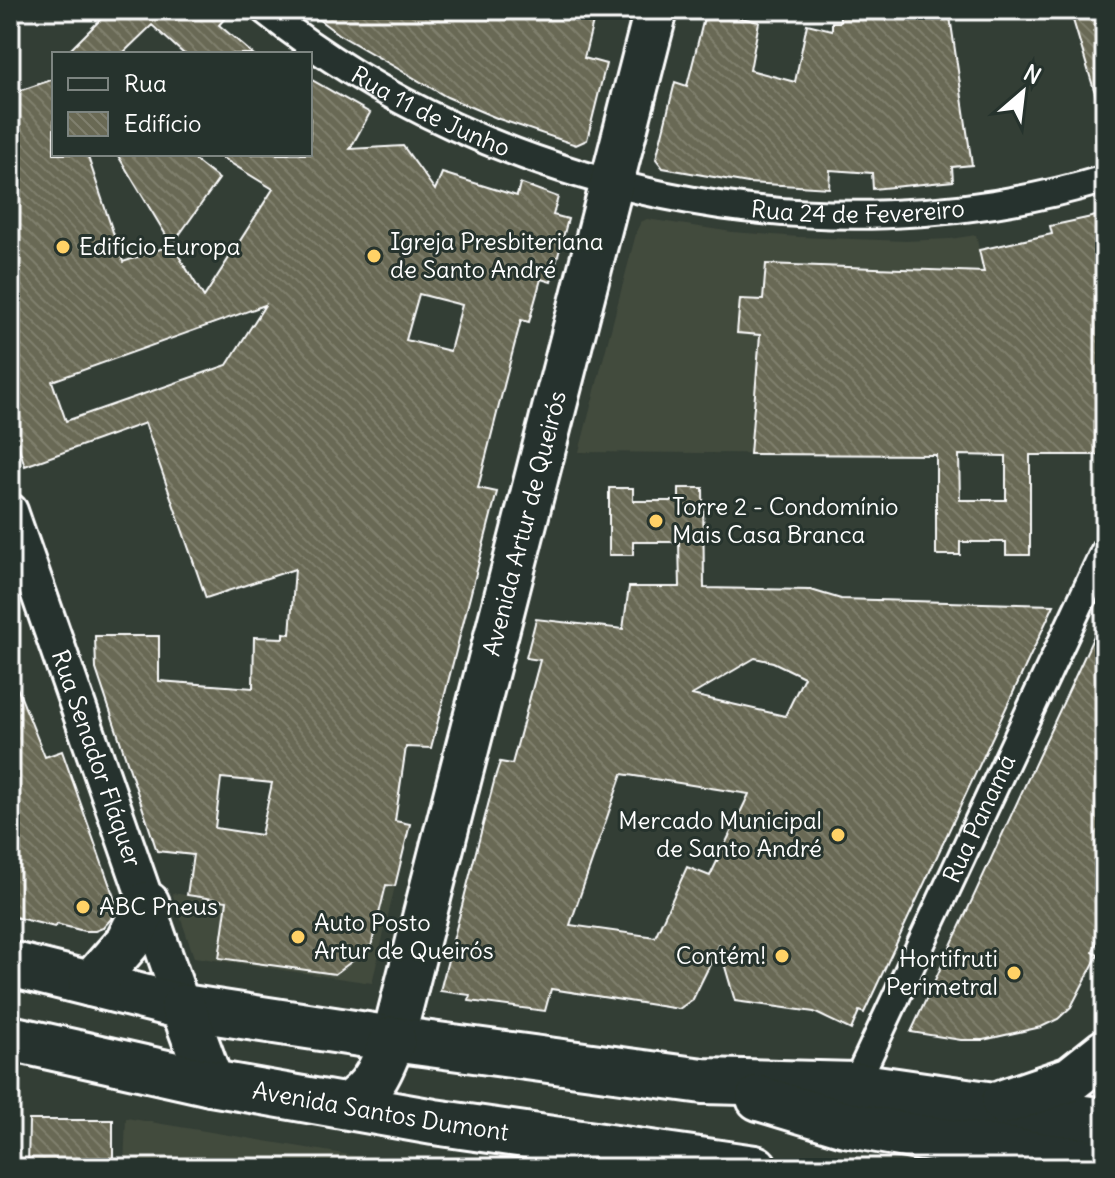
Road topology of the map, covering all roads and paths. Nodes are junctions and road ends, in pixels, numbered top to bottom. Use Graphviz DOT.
graph roads {
  1 [pos="264,10"];
  2 [pos="656,10"];
  3 [pos="1105,179"];
  4 [pos="612,183"];
  5 [pos="10,511"];
  6 [pos="1105,550"];
  7 [pos="147,904"];
  8 [pos="10,964"];
  9 [pos="91,984"];
  10 [pos="183,1007"];
  11 [pos="10,1038"];
  12 [pos="393,1039"];
  13 [pos="1105,1052"];
  14 [pos="703,1081"];
  15 [pos="211,1083"];
  16 [pos="855,1085"];
  17 [pos="347,1105"];
  18 [pos="996,1105"];
  19 [pos="1105,1121"];
  20 [pos="1105,1164"];
  21 [pos="755,1168"];
  1 -- 4 [label="street, Rua 11 de Junho"];
  2 -- 4 [label="main road, Avenida Artur de Queirós"];
  3 -- 4 [label="street, Rua 24 de Fevereiro"];
  4 -- 12 [label="main road, Avenida Artur de Queirós"];
  5 -- 7 [label="street, Rua Senador Fláquer"];
  6 -- 16 [label="street, Rua Panamá"];
  7 -- 9 [label="highway"];
  7 -- 10 [label="street, Rua Senador Fláquer"];
  8 -- 9 [label="highway"];
  9 -- 10 [label="highway"];
  10 -- 12 [label="highway"];
  10 -- 15 [label="highway"];
  11 -- 15 [label="highway, Avenida Santos Dumont"];
  12 -- 14 [label="highway"];
  12 -- 17 [label="highway"];
  13 -- 18 [label="highway"];
  14 -- 16 [label="highway"];
  14 -- 20 [label="highway"];
  15 -- 17 [label="highway, Avenida Santos Dumont"];
  16 -- 18 [label="highway"];
  17 -- 21 [label="highway, Avenida Santos Dumont"];
  18 -- 19 [label="highway"];
}
